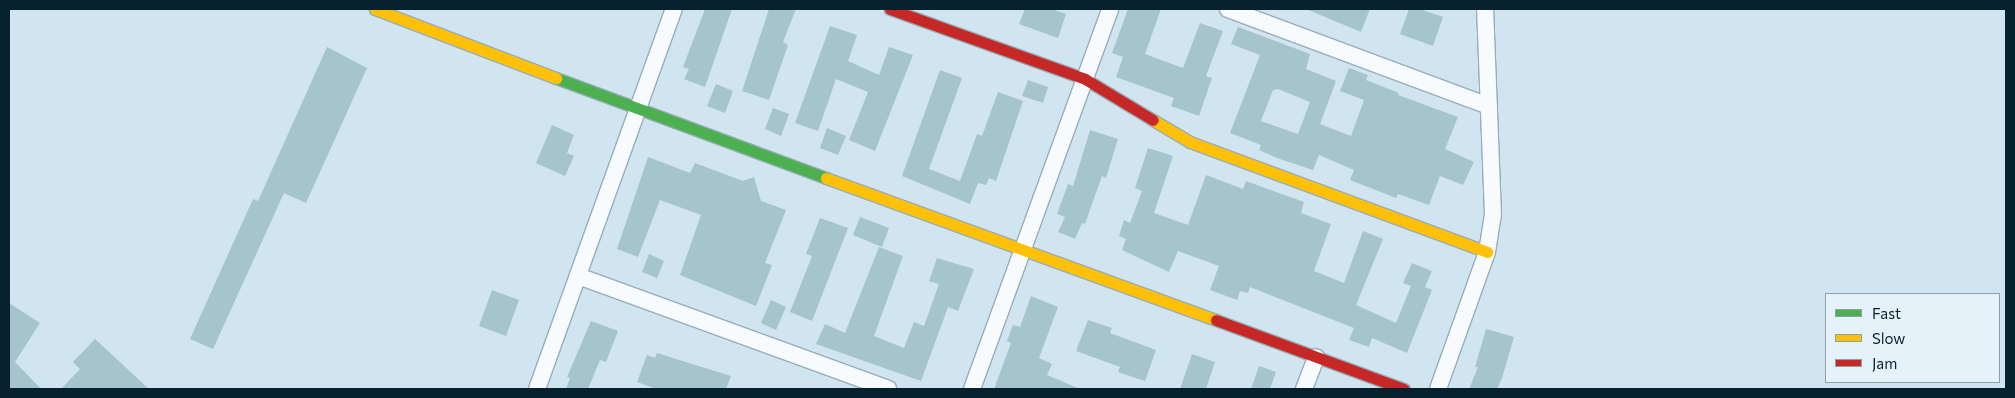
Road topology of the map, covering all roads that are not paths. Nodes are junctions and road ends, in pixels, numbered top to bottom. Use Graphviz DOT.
graph roads {
  1 [pos="375,9"];
  2 [pos="674,9"];
  3 [pos="890,9"];
  4 [pos="1110,9"];
  5 [pos="1228,9"];
  6 [pos="1485,9"];
  7 [pos="1085,79"];
  8 [pos="1489,106"];
  9 [pos="638,109"];
  10 [pos="1023,250"];
  11 [pos="1487,252"];
  12 [pos="578,276"];
  13 [pos="1316,357"];
  14 [pos="537,389"];
  15 [pos="888,389"];
  16 [pos="972,389"];
  17 [pos="1304,389"];
  18 [pos="1404,389"];
  19 [pos="1438,389"];
  1 -- 9 [label="street"];
  2 -- 9 [label="street"];
  3 -- 7 [label="street"];
  4 -- 7 [label="street"];
  5 -- 8 [label="street"];
  6 -- 8 [label="street"];
  7 -- 10 [label="street"];
  7 -- 11 [label="street"];
  8 -- 11 [label="street"];
  9 -- 10 [label="street"];
  9 -- 12 [label="street"];
  10 -- 13 [label="street"];
  10 -- 16 [label="street"];
  11 -- 19 [label="street"];
  12 -- 14 [label="street"];
  12 -- 15 [label="street"];
  13 -- 17 [label="street"];
  13 -- 18 [label="street"];
}
